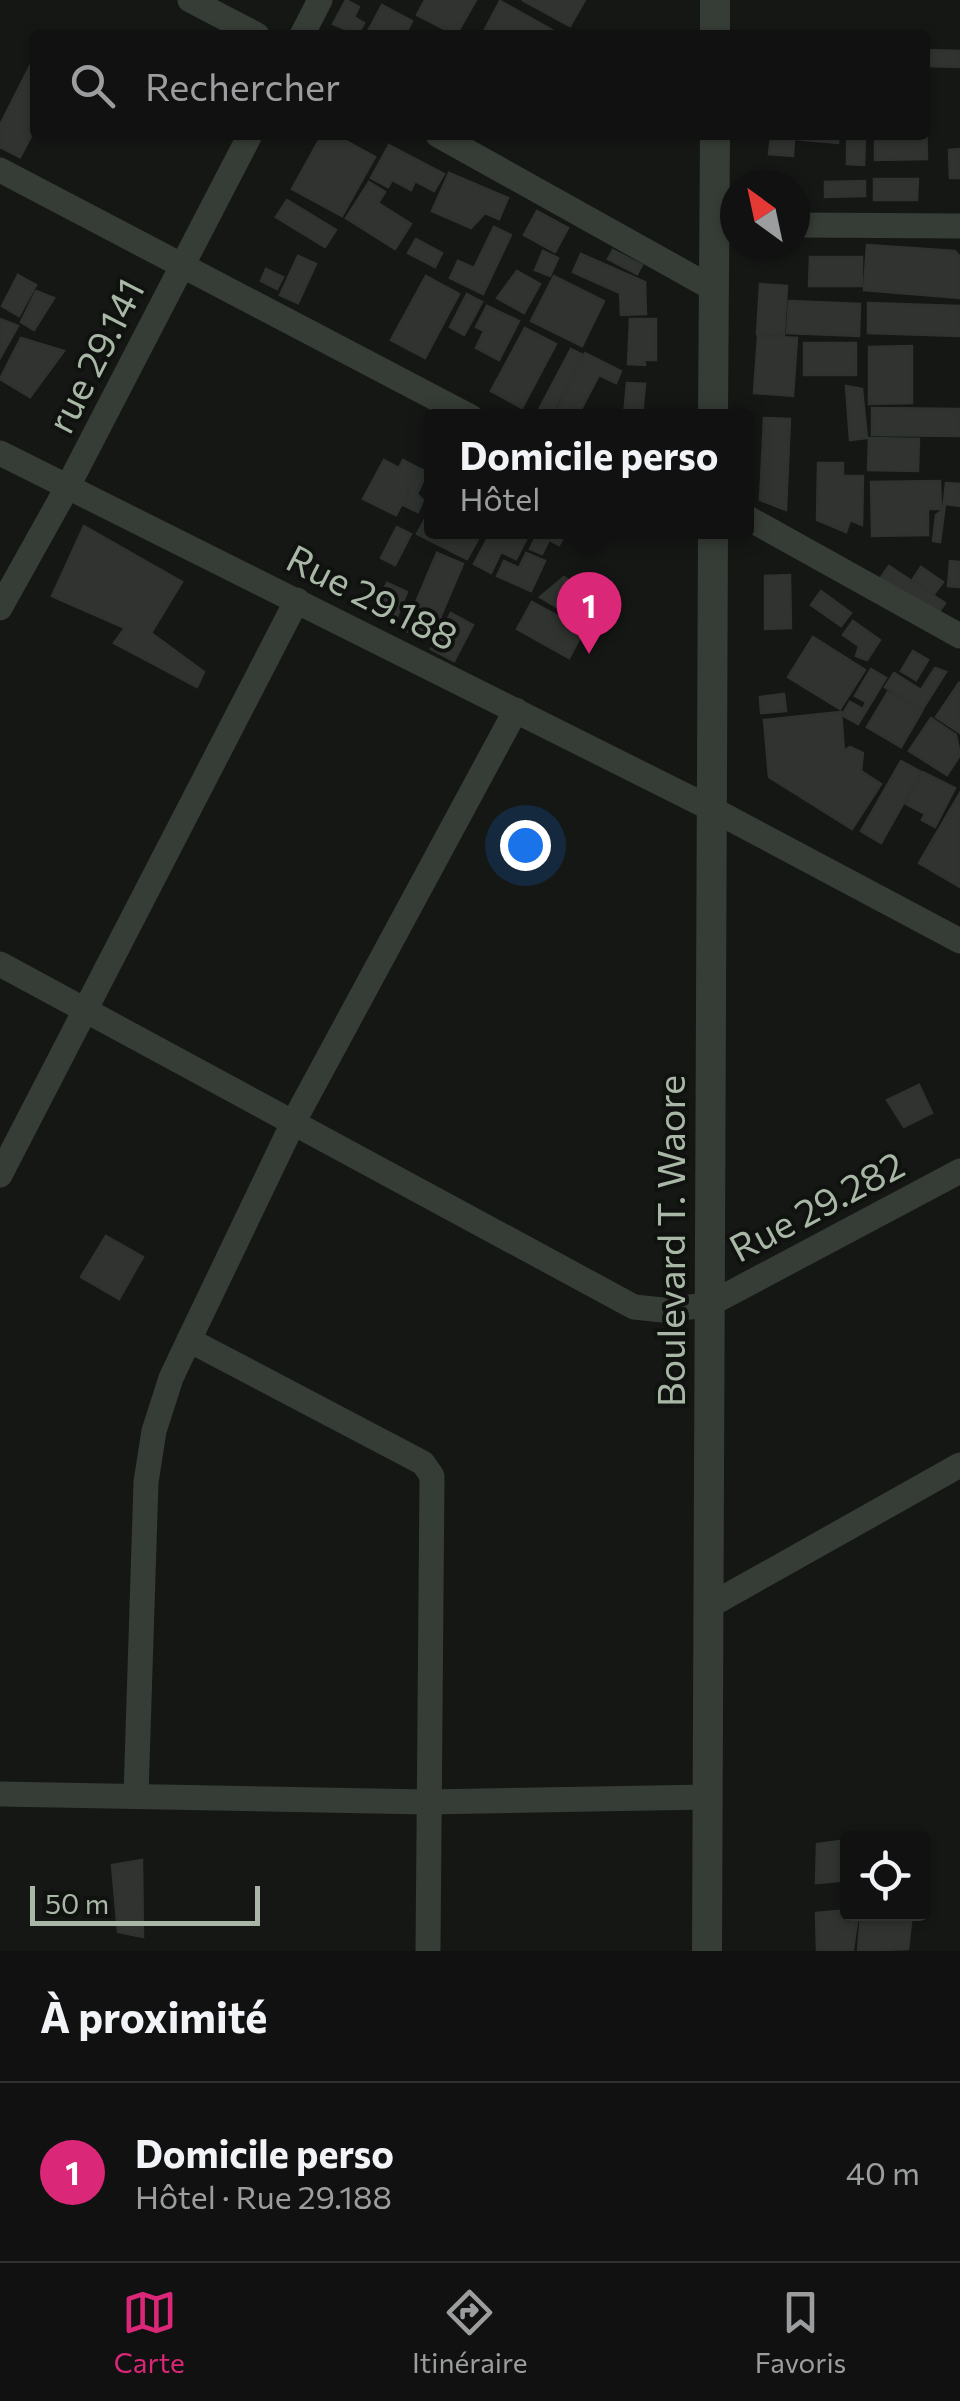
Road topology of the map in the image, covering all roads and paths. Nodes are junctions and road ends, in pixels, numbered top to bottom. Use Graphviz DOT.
graph roads {
  1 [pos="190,0"];
  2 [pos="320,0"];
  3 [pos="715,0"];
  4 [pos="247,30"];
  5 [pos="305,30"];
  6 [pos="715,30"];
  7 [pos="247,140"];
  8 [pos="447,140"];
  9 [pos="716,140"];
  10 [pos="0,170"];
  11 [pos="720,180"];
  12 [pos="810,225"];
  13 [pos="960,226"];
  14 [pos="720,254"];
  15 [pos="183,265"];
  16 [pos="714,289"];
  17 [pos="457,409"];
  18 [pos="714,409"];
  19 [pos="0,453"];
  20 [pos="68,486"];
  21 [pos="754,521"];
  22 [pos="706,539"];
  23 [pos="297,600"];
  24 [pos="0,608"];
  25 [pos="960,636"];
  26 [pos="516,710"];
  27 [pos="712,809"];
  28 [pos="960,940"];
  29 [pos="0,964"];
  30 [pos="86,1007"];
  31 [pos="294,1121"];
  32 [pos="960,1170"];
  33 [pos="0,1175"];
  34 [pos="708,1305"];
  35 [pos="189,1340"];
  36 [pos="960,1465"];
  37 [pos="709,1606"];
  38 [pos="0,1794"];
  39 [pos="136,1794"];
  40 [pos="708,1797"];
  41 [pos="428,1802"];
  42 [pos="428,1951"];
  43 [pos="707,1951"];
  1 -- 4 [label="street"];
  2 -- 5 [label="street"];
  3 -- 6 [label="street"];
  7 -- 15 [label="street, rue 29.141"];
  8 -- 16 [label="street"];
  9 -- 11 [label="street"];
  10 -- 15 [label="street"];
  12 -- 13 [label="street"];
  14 -- 16 [label="street"];
  15 -- 17 [label="street"];
  15 -- 20 [label="street, rue 29.141"];
  16 -- 18 [label="street"];
  19 -- 20 [label="street, Rue 29.188"];
  20 -- 23 [label="street, Rue 29.188"];
  20 -- 24 [label="street, rue 29.141"];
  21 -- 25 [label="street"];
  22 -- 27 [label="street, Boulevard T. Waore"];
  23 -- 26 [label="street, Rue 29.188"];
  23 -- 30 [label="street"];
  26 -- 27 [label="street, Rue 29.188"];
  26 -- 31 [label="street"];
  27 -- 28 [label="street, Rue 29.188"];
  27 -- 34 [label="street, Boulevard T. Waore"];
  29 -- 30 [label="street"];
  30 -- 31 [label="street"];
  30 -- 33 [label="street"];
  31 -- 34 [label="street"];
  31 -- 35 [label="street"];
  32 -- 34 [label="street, Rue 29.282"];
  34 -- 37 [label="street, Boulevard T. Waore"];
  35 -- 39 [label="street"];
  35 -- 41 [label="street"];
  36 -- 37 [label="street"];
  37 -- 40 [label="street, Boulevard T. Waore"];
  38 -- 39 [label="street"];
  39 -- 41 [label="street"];
  40 -- 41 [label="street"];
  40 -- 43 [label="street, Boulevard T. Waore"];
  41 -- 42 [label="street"];
}
